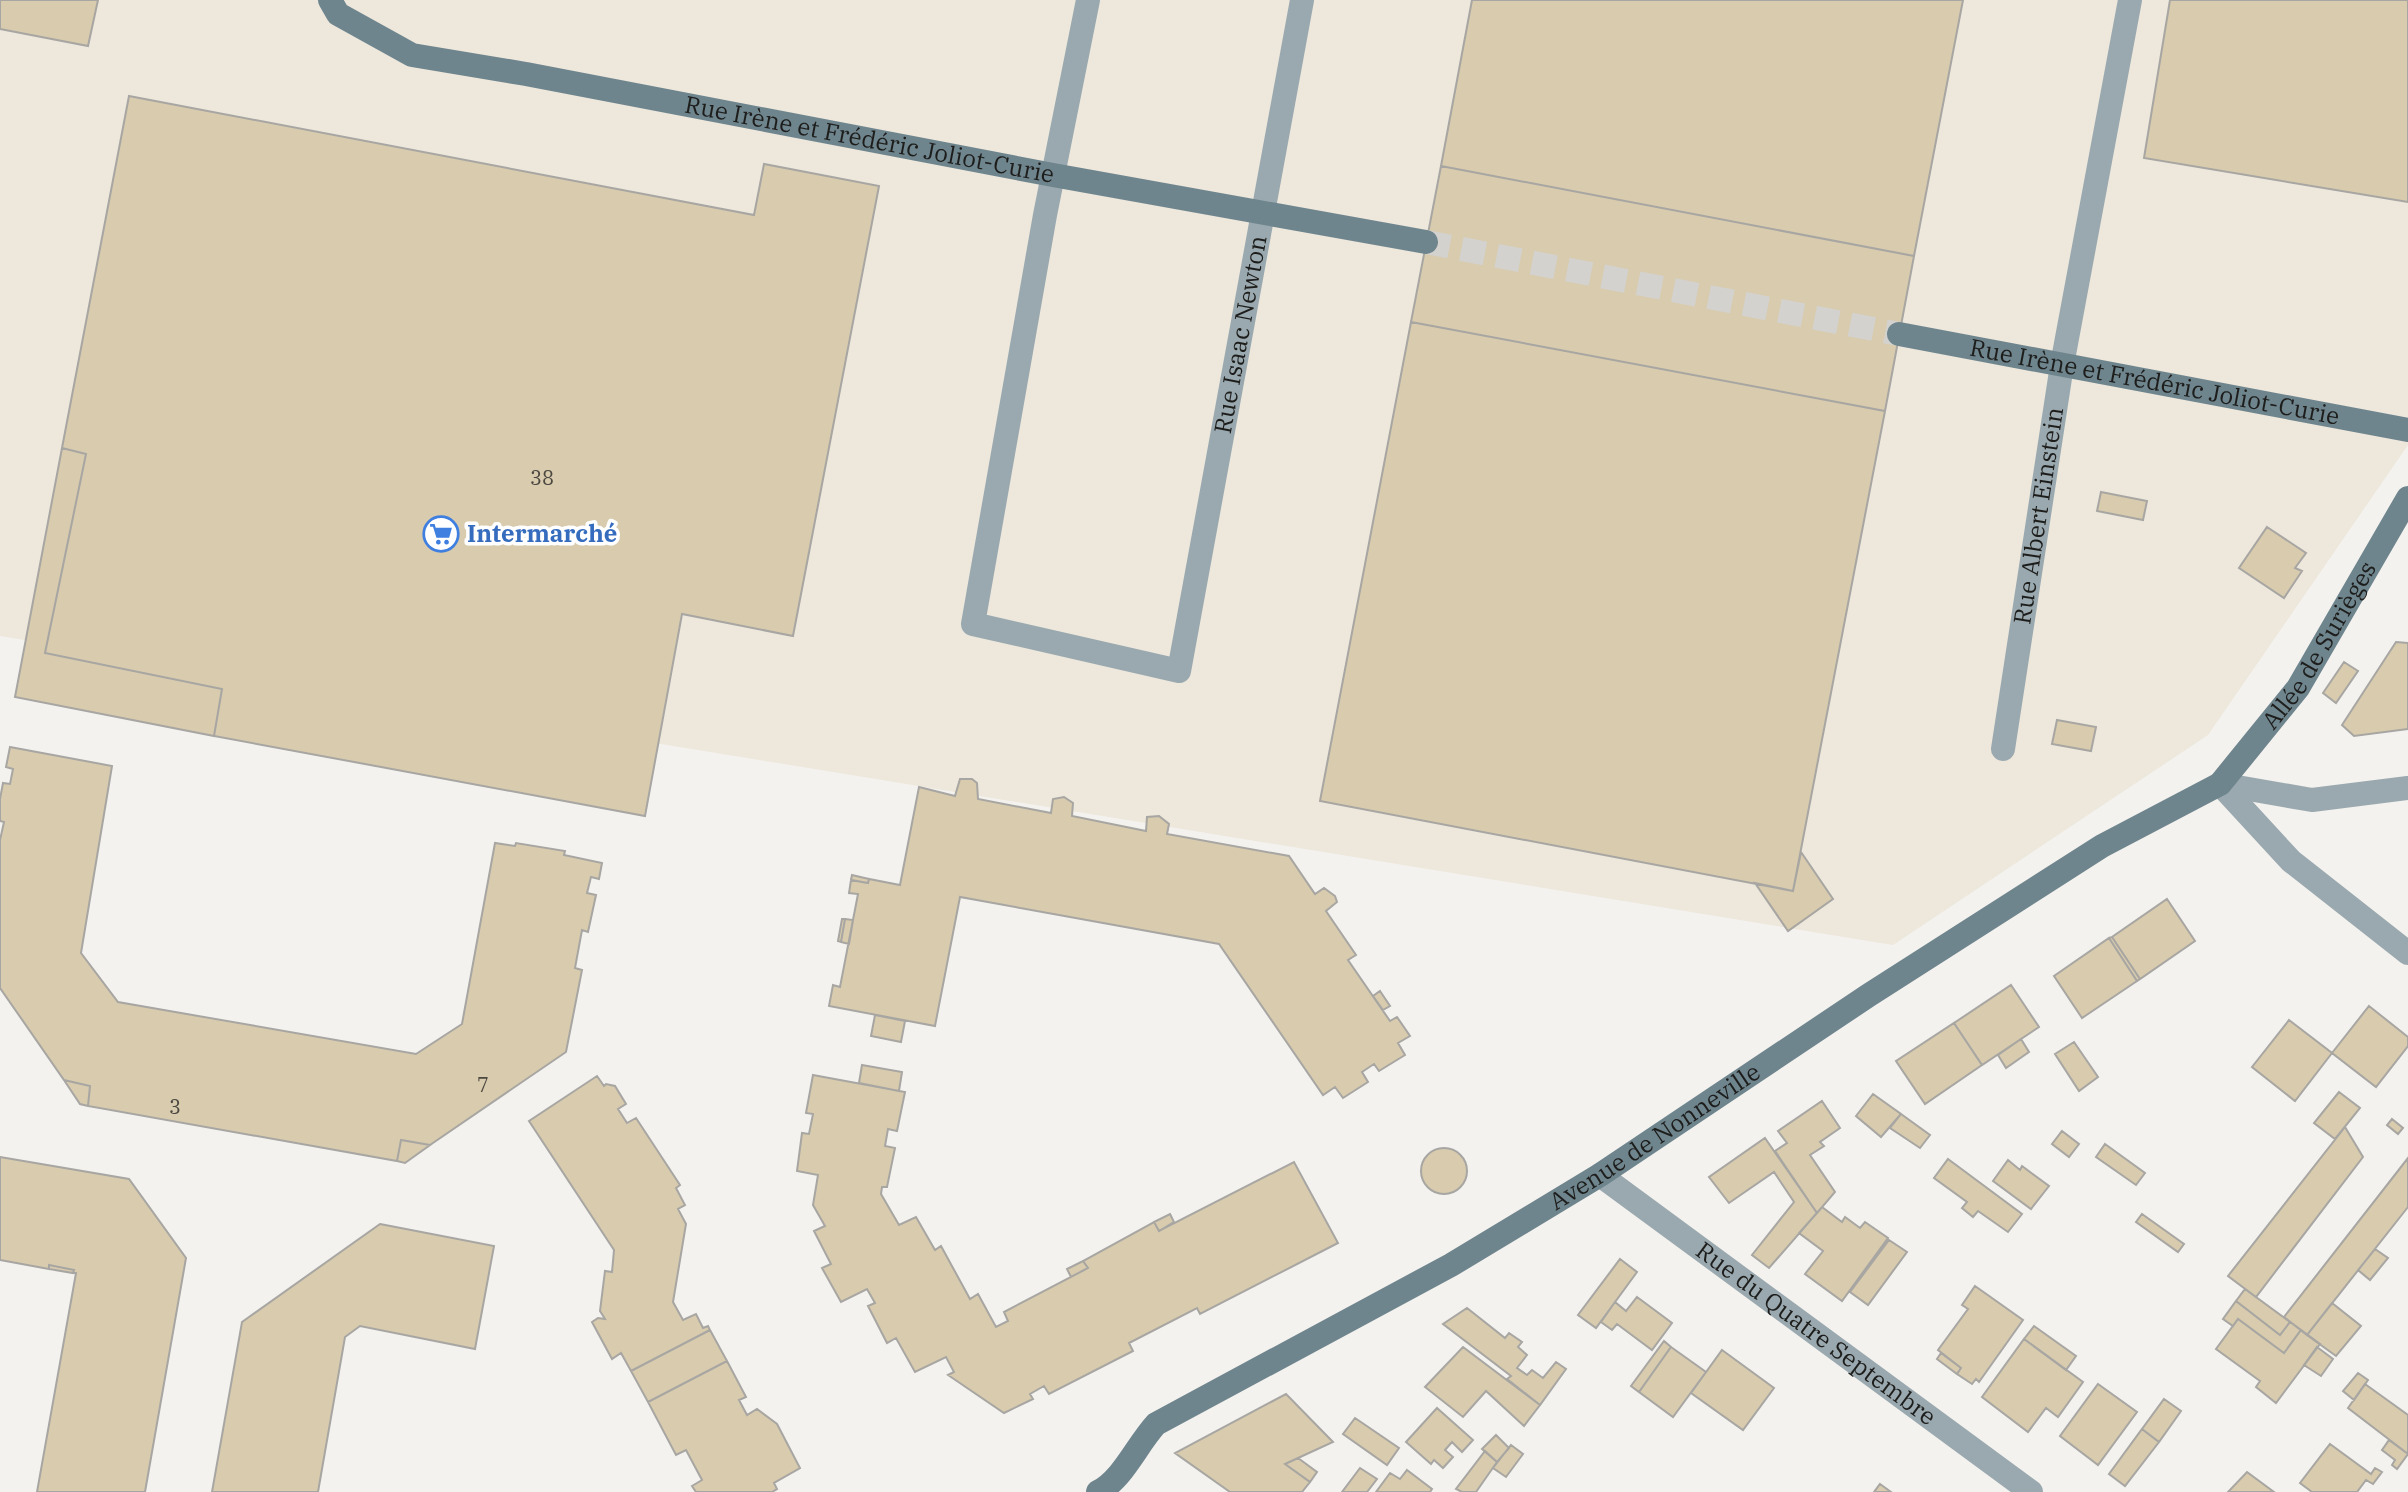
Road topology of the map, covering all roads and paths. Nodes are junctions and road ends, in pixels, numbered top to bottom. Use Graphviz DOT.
graph roads {
  1 [pos="330,0"];
  2 [pos="1088,0"];
  3 [pos="1302,0"];
  4 [pos="2130,0"];
  5 [pos="1053,175"];
  6 [pos="1261,214"];
  7 [pos="1426,242"];
  8 [pos="1899,334"];
  9 [pos="2062,365"];
  10 [pos="2408,430"];
  11 [pos="2408,498"];
  12 [pos="2003,749"];
  13 [pos="2220,784"];
  14 [pos="2408,788"];
  15 [pos="2408,953"];
  16 [pos="1600,1175"];
  17 [pos="1100,1492"];
  18 [pos="2031,1492"];
  1 -- 5 [label="street, Rue Irène et Frédéric Joliot-Curie"];
  2 -- 5 [label="street"];
  3 -- 6 [label="street, Rue Isaac Newton"];
  4 -- 9 [label="street, Rue Albert Einstein"];
  5 -- 6 [label="street, Rue Irène et Frédéric Joliot-Curie"];
  5 -- 6 [label="street, Rue Isaac Newton"];
  6 -- 7 [label="street, Rue Irène et Frédéric Joliot-Curie"];
  8 -- 9 [label="street, Rue Irène et Frédéric Joliot-Curie"];
  9 -- 10 [label="street, Rue Irène et Frédéric Joliot-Curie"];
  9 -- 12 [label="street, Rue Albert Einstein"];
  11 -- 13 [label="street, Allée de Surièges"];
  13 -- 14 [label="street"];
  13 -- 15 [label="street"];
  13 -- 16 [label="street, Avenue de Nonneville"];
  16 -- 17 [label="street, Avenue de Nonneville"];
  16 -- 18 [label="street, Rue du Quatre Septembre"];
}
